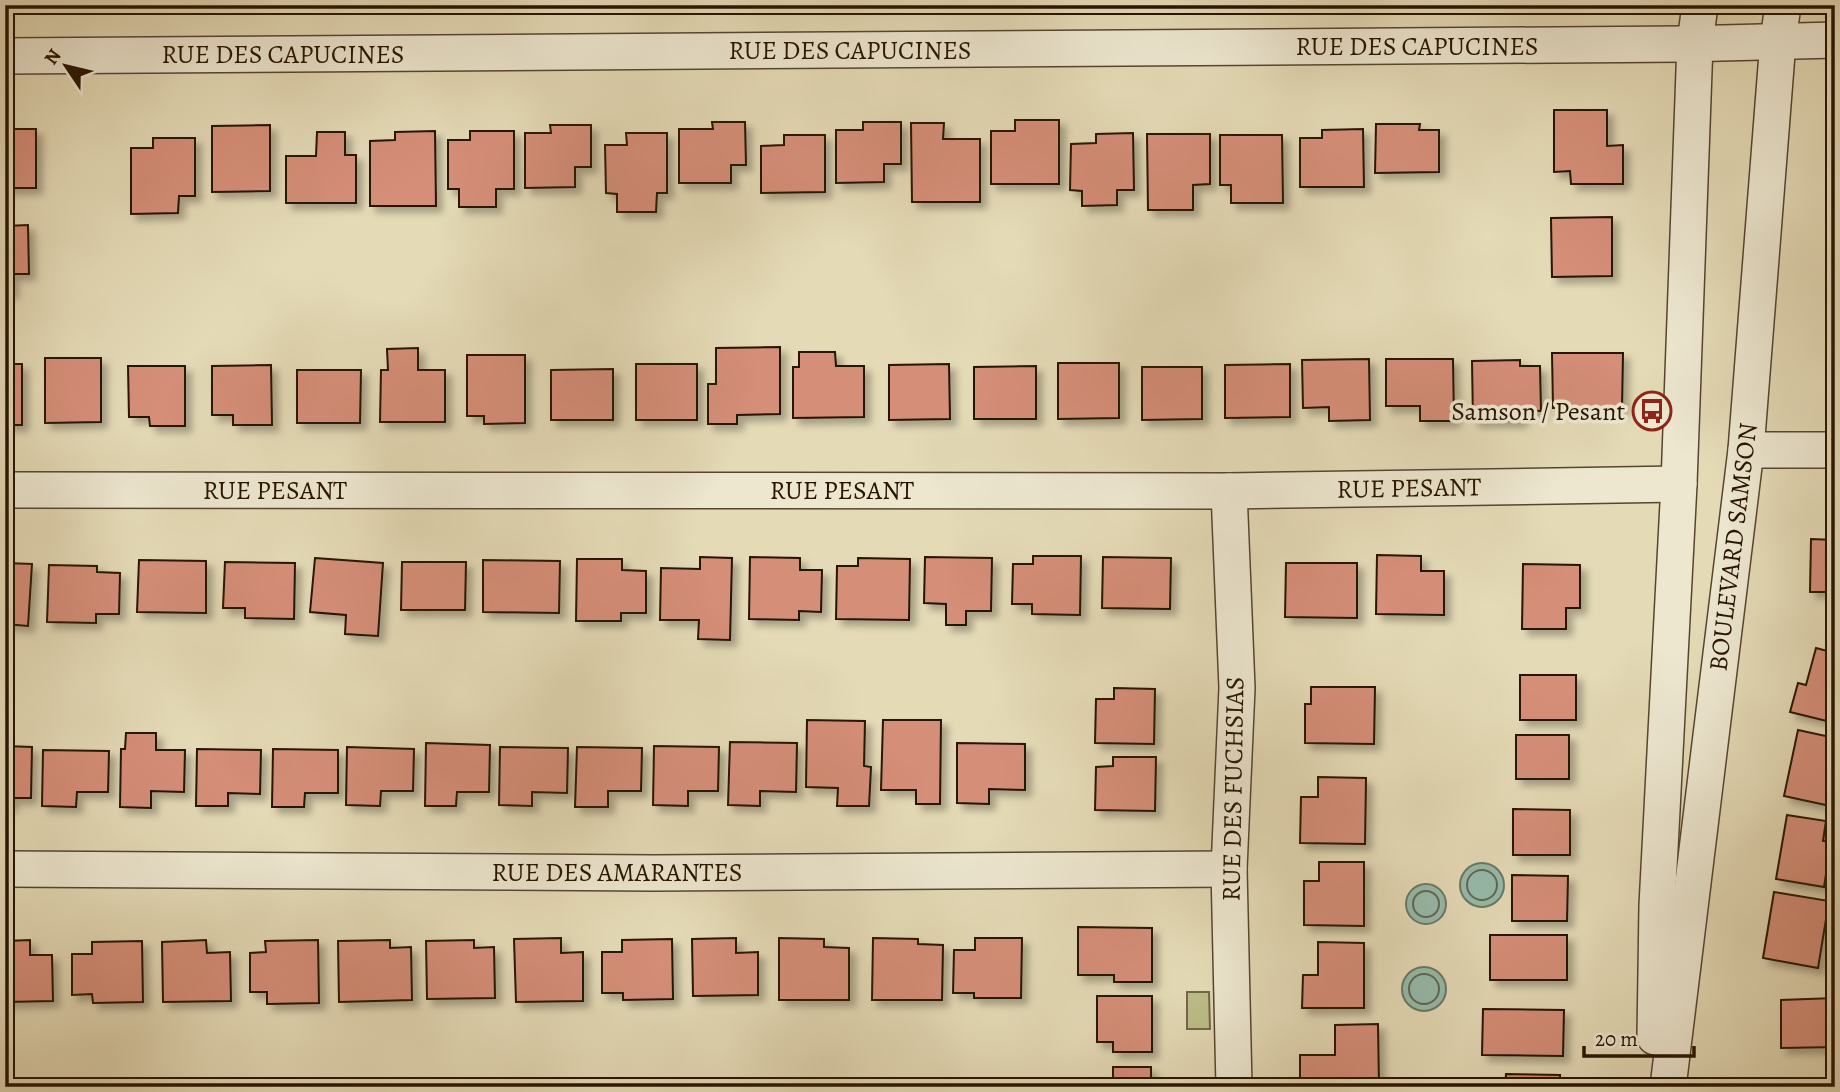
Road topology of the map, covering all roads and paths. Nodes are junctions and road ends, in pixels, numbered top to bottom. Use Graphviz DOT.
graph roads {
  1 [pos="1700,5"];
  2 [pos="1783,5"];
  3 [pos="1835,40"];
  4 [pos="1778,41"];
  5 [pos="1695,43"];
  6 [pos="5,56"];
  7 [pos="1746,450"];
  8 [pos="1835,450"];
  9 [pos="1679,484"];
  10 [pos="5,490"];
  11 [pos="1229,491"];
  12 [pos="5,869"];
  13 [pos="1229,869"];
  14 [pos="1234,1087"];
  15 [pos="1654,1087"];
  16 [pos="1668,1087"];
  1 -- 5 [label="street, BOULEVARD SAMSON"];
  2 -- 4 [label="street, BOULEVARD SAMSON"];
  3 -- 4 [label="street, RUE DES CAPUCINES"];
  4 -- 5 [label="street, RUE DES CAPUCINES"];
  4 -- 7 [label="street, BOULEVARD SAMSON"];
  5 -- 6 [label="street, RUE DES CAPUCINES"];
  5 -- 9 [label="street, BOULEVARD SAMSON"];
  7 -- 8 [label="street"];
  7 -- 16 [label="street, BOULEVARD SAMSON"];
  9 -- 11 [label="street, RUE PESANT"];
  9 -- 15 [label="street, BOULEVARD SAMSON"];
  10 -- 11 [label="street, RUE PESANT"];
  11 -- 13 [label="street, RUE DES FUCHSIAS"];
  12 -- 13 [label="street, RUE DES AMARANTES"];
  13 -- 14 [label="street, RUE DES FUCHSIAS"];
}
